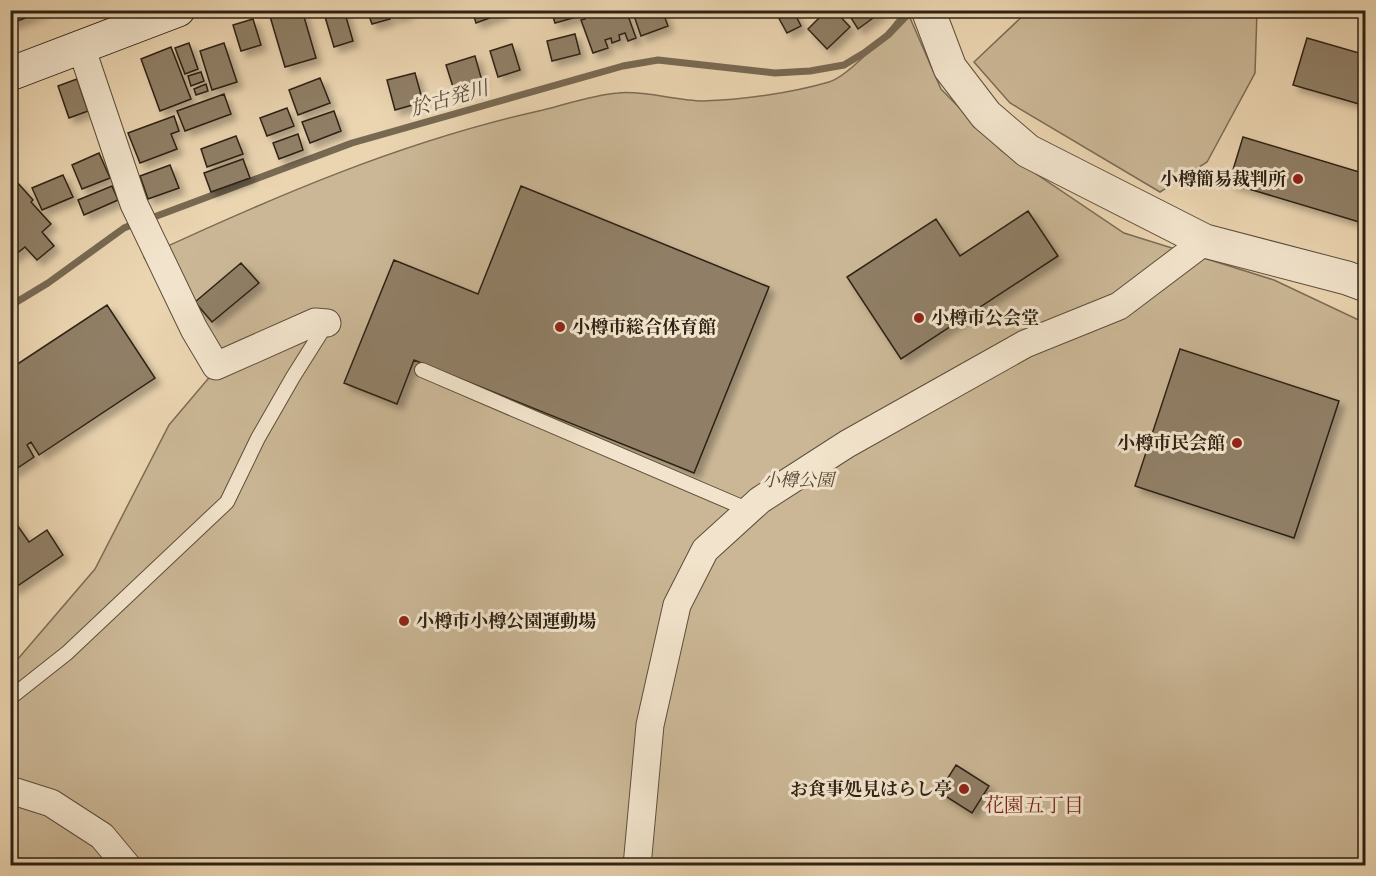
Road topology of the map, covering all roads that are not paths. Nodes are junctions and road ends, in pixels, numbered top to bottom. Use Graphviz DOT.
graph roads {
  1 [pos="178,10"];
  2 [pos="931,16"];
  3 [pos="134,18"];
  4 [pos="81,47"];
  5 [pos="10,74"];
  6 [pos="1205,241"];
  7 [pos="1365,285"];
  8 [pos="327,323"];
  9 [pos="422,370"];
  10 [pos="749,510"];
  11 [pos="10,698"];
  12 [pos="10,790"];
  13 [pos="127,866"];
  14 [pos="637,866"];
  1 -- 3 [label="street"];
  2 -- 6 [label="street"];
  3 -- 4 [label="street"];
  4 -- 5 [label="street"];
  4 -- 8 [label="street"];
  6 -- 7 [label="street"];
  6 -- 10 [label="street"];
  8 -- 11 [label="lane"];
  9 -- 10 [label="lane"];
  10 -- 14 [label="street"];
  12 -- 13 [label="street"];
}
